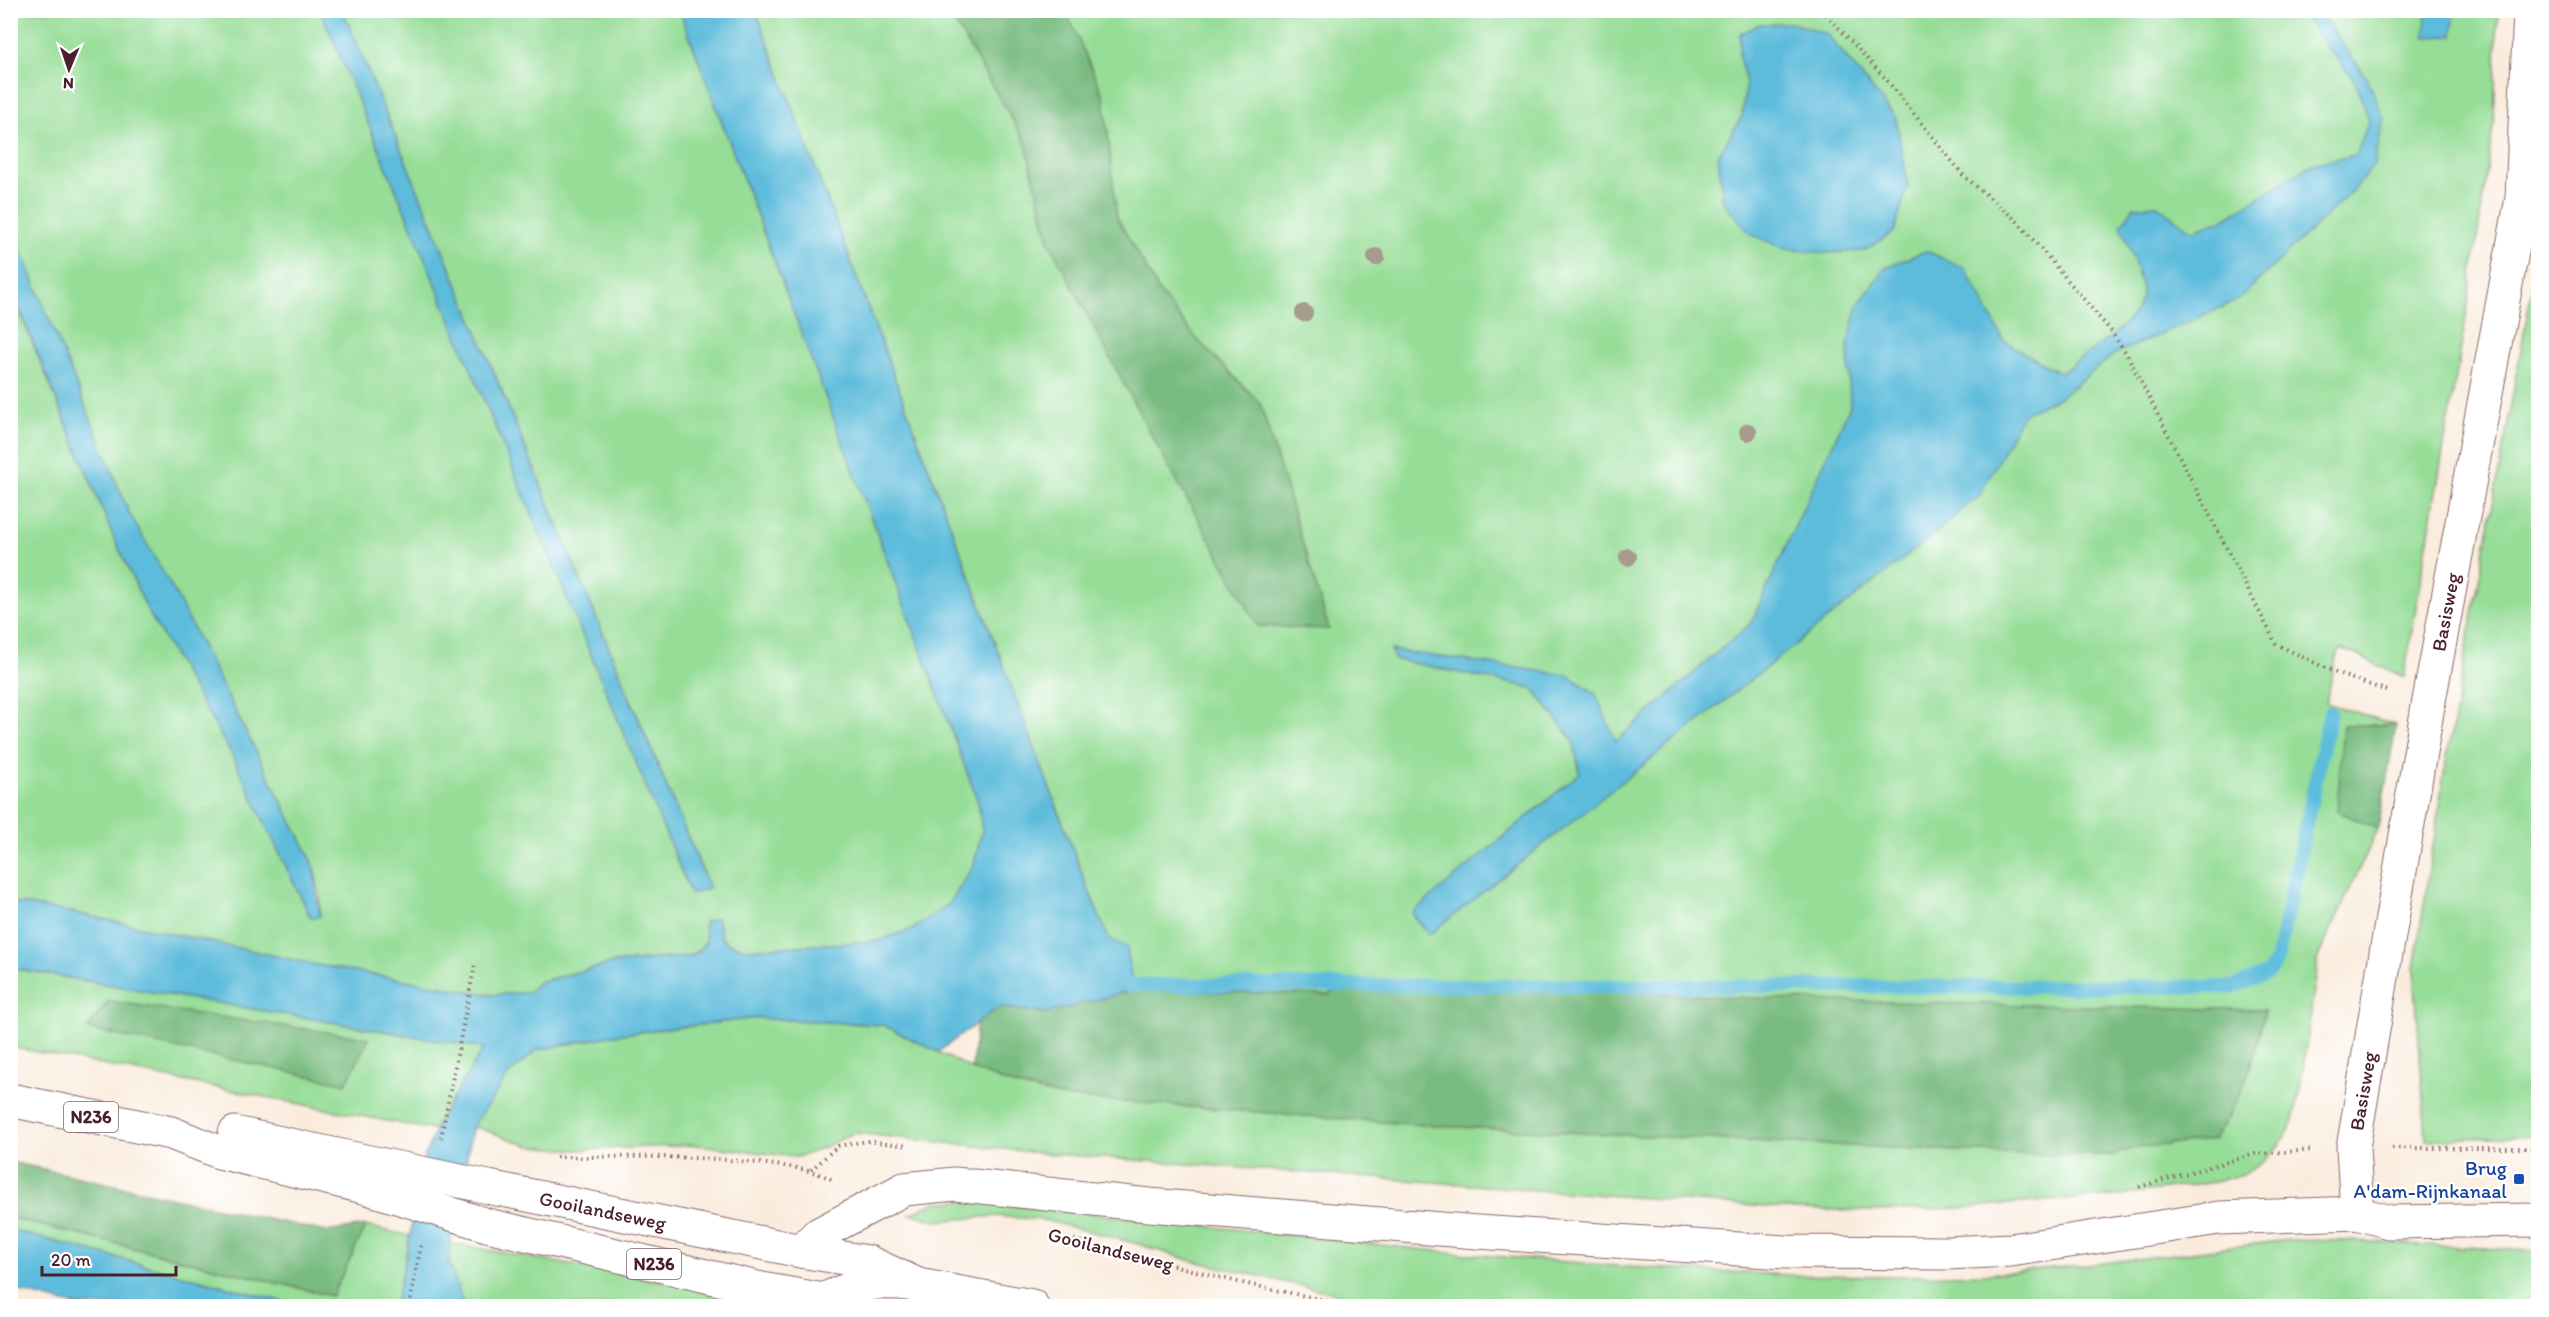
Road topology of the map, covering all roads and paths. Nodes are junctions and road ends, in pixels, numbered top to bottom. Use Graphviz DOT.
graph roads {
  1 [pos="1822,10"];
  2 [pos="2530,10"];
  3 [pos="2428,706"];
  4 [pos="10,1100"];
  5 [pos="914,1147"];
  6 [pos="2353,1148"];
  7 [pos="2538,1148"];
  8 [pos="551,1157"];
  9 [pos="374,1176"];
  10 [pos="2132,1189"];
  11 [pos="2357,1213"];
  12 [pos="2538,1220"];
  13 [pos="1072,1239"];
  14 [pos="801,1251"];
  15 [pos="918,1285"];
  16 [pos="822,1303"];
  17 [pos="857,1306"];
  18 [pos="1032,1306"];
  19 [pos="1353,1306"];
  1 -- 3 [label="path"];
  2 -- 3 [label="street, Basisweg"];
  3 -- 6 [label="street, Basisweg"];
  4 -- 9 [label="street, Gooilandseweg / N236"];
  5 -- 8 [label="path"];
  6 -- 7 [label="path"];
  6 -- 10 [label="path"];
  6 -- 11 [label="street, Basisweg"];
  9 -- 14 [label="street, Gooilandseweg / N236, bridge"];
  9 -- 16 [label="street, Gooilandseweg / N236, bridge"];
  11 -- 12 [label="street"];
  11 -- 14 [label="street"];
  13 -- 19 [label="path, Gooilandseweg"];
  14 -- 15 [label="street, Gooilandseweg / N236"];
  15 -- 16 [label="street"];
  15 -- 18 [label="street, Gooilandseweg / N236"];
  16 -- 17 [label="street, Gooilandseweg / N236"];
}
